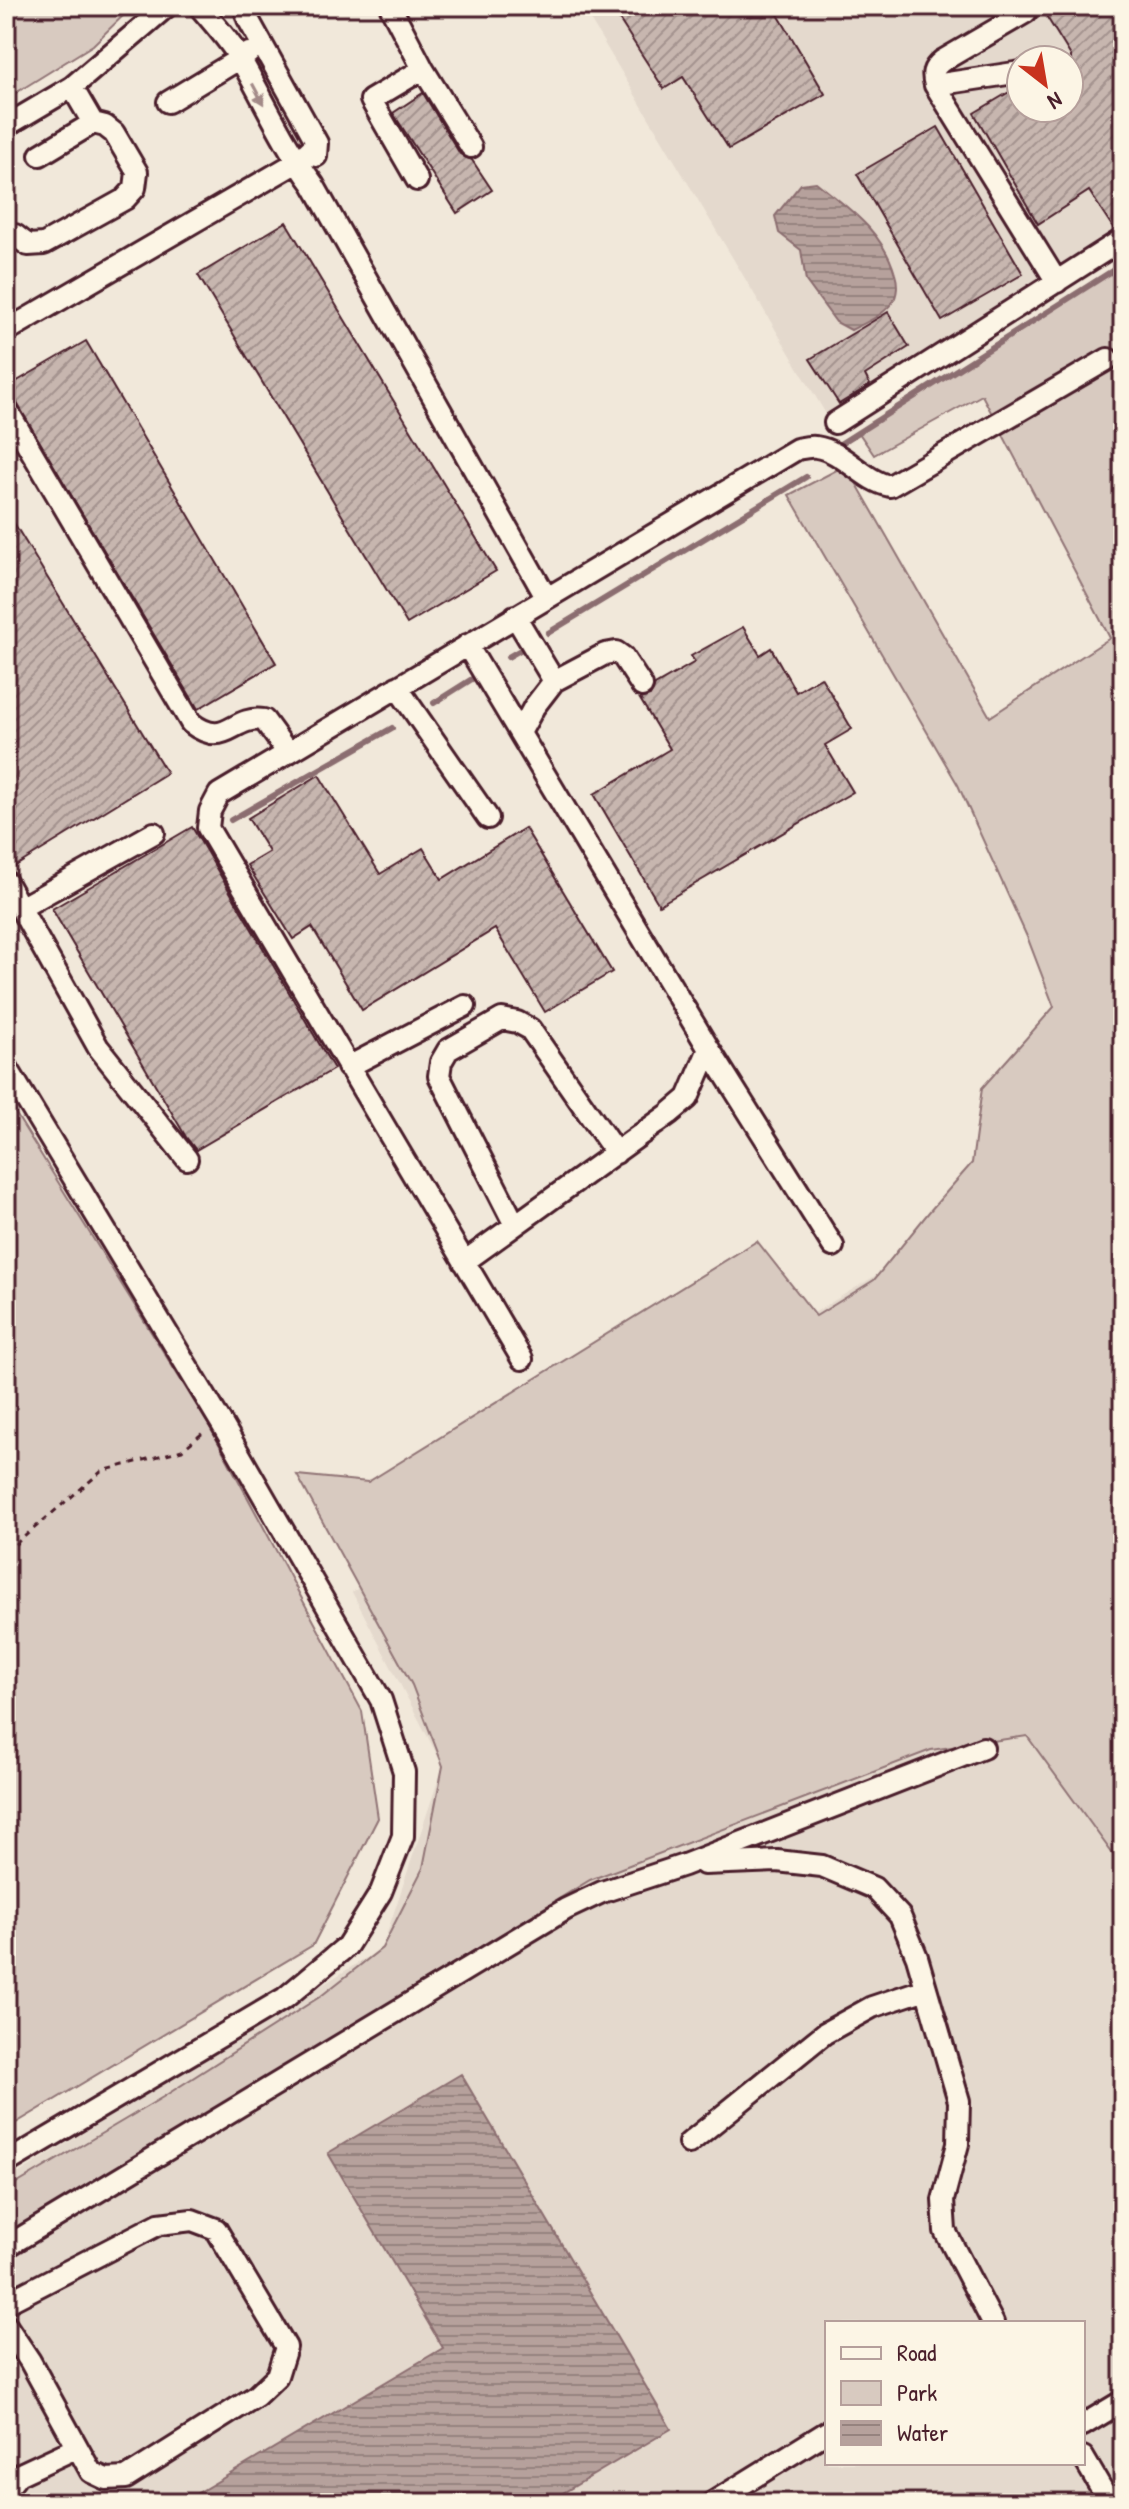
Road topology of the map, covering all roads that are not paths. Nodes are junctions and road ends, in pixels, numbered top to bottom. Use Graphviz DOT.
graph roads {
  1 [pos="167,6"];
  2 [pos="199,6"];
  3 [pos="244,6"];
  4 [pos="390,6"];
  5 [pos="1026,12"];
  6 [pos="263,45"];
  7 [pos="240,58"];
  8 [pos="423,69"];
  9 [pos="1005,74"];
  10 [pos="935,85"];
  11 [pos="72,87"];
  12 [pos="168,102"];
  13 [pos="93,123"];
  14 [pos="6,126"];
  15 [pos="317,143"];
  16 [pos="471,147"];
  17 [pos="40,155"];
  18 [pos="297,162"];
  19 [pos="417,180"];
  20 [pos="313,184"];
  21 [pos="15,235"];
  22 [pos="1123,239"];
  23 [pos="1057,282"];
  24 [pos="6,331"];
  25 [pos="1108,359"];
  26 [pos="6,408"];
  27 [pos="835,423"];
  28 [pos="546,597"];
  29 [pos="515,616"];
  30 [pos="467,645"];
  31 [pos="554,681"];
  32 [pos="642,686"];
  33 [pos="397,687"];
  34 [pos="521,731"];
  35 [pos="288,753"];
  36 [pos="488,818"];
  37 [pos="154,833"];
  38 [pos="6,882"];
  39 [pos="22,907"];
  40 [pos="465,1006"];
  41 [pos="709,1049"];
  42 [pos="6,1066"];
  43 [pos="348,1067"];
  44 [pos="616,1153"];
  45 [pos="187,1159"];
  46 [pos="515,1225"];
  47 [pos="833,1246"];
  48 [pos="464,1262"];
  49 [pos="522,1359"];
  50 [pos="983,1748"];
  51 [pos="684,1865"];
  52 [pos="926,1989"];
  53 [pos="689,2143"];
  54 [pos="6,2163"];
  55 [pos="6,2247"];
  56 [pos="6,2303"];
  57 [pos="992,2321"];
  58 [pos="6,2325"];
  59 [pos="1123,2401"];
  60 [pos="1085,2424"];
  61 [pos="825,2433"];
  62 [pos="76,2448"];
  63 [pos="1085,2460"];
  64 [pos="6,2490"];
  65 [pos="712,2503"];
  66 [pos="1110,2503"];
  1 -- 11 [label="street"];
  2 -- 7 [label="street"];
  3 -- 6 [label="street"];
  4 -- 8 [label="street"];
  5 -- 10 [label="street"];
  6 -- 7 [label="street"];
  6 -- 15 [label="street"];
  7 -- 12 [label="street"];
  7 -- 18 [label="street, one-way"];
  8 -- 16 [label="street"];
  8 -- 19 [label="street"];
  9 -- 10 [label="street"];
  10 -- 23 [label="street"];
  11 -- 13 [label="street"];
  11 -- 14 [label="street"];
  13 -- 17 [label="street"];
  13 -- 21 [label="street"];
  15 -- 18 [label="street"];
  15 -- 20 [label="street"];
  18 -- 20 [label="street"];
  18 -- 24 [label="street"];
  20 -- 28 [label="street"];
  22 -- 23 [label="street"];
  23 -- 27 [label="street"];
  25 -- 28 [label="street"];
  26 -- 35 [label="street"];
  28 -- 29 [label="street"];
  29 -- 30 [label="street"];
  29 -- 31 [label="street"];
  30 -- 33 [label="street"];
  30 -- 34 [label="street"];
  31 -- 32 [label="street"];
  31 -- 34 [label="street"];
  33 -- 35 [label="street"];
  33 -- 36 [label="street"];
  34 -- 41 [label="street"];
  35 -- 43 [label="street"];
  37 -- 39 [label="street"];
  38 -- 39 [label="street"];
  39 -- 45 [label="street"];
  40 -- 43 [label="street"];
  41 -- 44 [label="street"];
  41 -- 47 [label="street"];
  42 -- 54 [label="street"];
  43 -- 48 [label="street"];
  44 -- 46 [label="street"];
  44 -- 46 [label="street"];
  46 -- 48 [label="street"];
  48 -- 49 [label="street"];
  50 -- 51 [label="street"];
  51 -- 52 [label="street"];
  51 -- 55 [label="street"];
  52 -- 53 [label="street"];
  52 -- 57 [label="street"];
  56 -- 62 [label="street"];
  58 -- 62 [label="street"];
  59 -- 60 [label="street"];
  61 -- 65 [label="street"];
  62 -- 64 [label="street"];
  63 -- 66 [label="street"];
}
